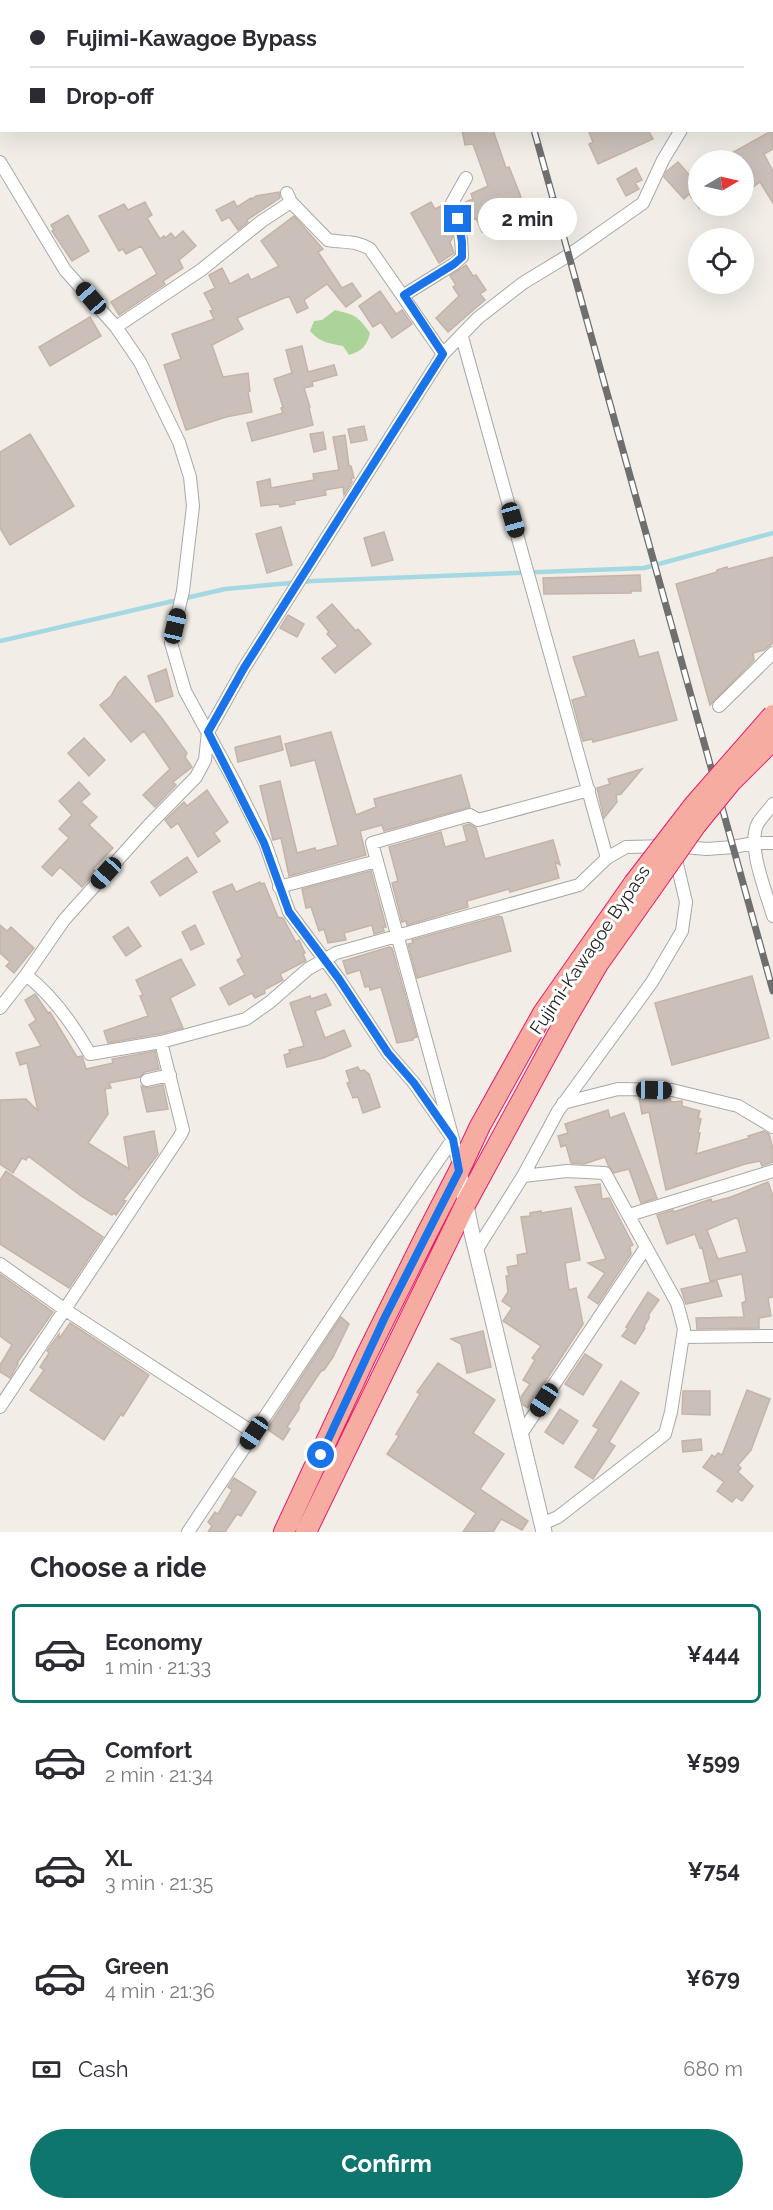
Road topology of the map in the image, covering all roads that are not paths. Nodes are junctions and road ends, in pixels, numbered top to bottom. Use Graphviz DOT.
graph roads {
  1 [pos="680,132"];
  2 [pos="0,162"];
  3 [pos="466,178"];
  4 [pos="404,295"];
  5 [pos="116,327"];
  6 [pos="462,337"];
  7 [pos="443,354"];
  8 [pos="773,653"];
  9 [pos="719,706"];
  10 [pos="773,715"];
  11 [pos="208,732"];
  12 [pos="773,740"];
  13 [pos="588,790"];
  14 [pos="773,804"];
  15 [pos="754,843"];
  16 [pos="773,843"];
  17 [pos="672,846"];
  18 [pos="607,858"];
  19 [pos="377,861"];
  20 [pos="279,887"];
  21 [pos="641,888"];
  22 [pos="773,916"];
  23 [pos="396,935"];
  24 [pos="324,959"];
  25 [pos="26,975"];
  26 [pos="0,1008"];
  27 [pos="161,1042"];
  28 [pos="170,1075"];
  29 [pos="147,1080"];
  30 [pos="563,1103"];
  31 [pos="773,1127"];
  32 [pos="453,1139"];
  33 [pos="459,1171"];
  34 [pos="773,1171"];
  35 [pos="523,1176"];
  36 [pos="466,1203"];
  37 [pos="628,1215"];
  38 [pos="646,1247"];
  39 [pos="477,1249"];
  40 [pos="0,1264"];
  41 [pos="64,1309"];
  42 [pos="773,1336"];
  43 [pos="683,1337"];
  44 [pos="0,1407"];
  45 [pos="254,1433"];
  46 [pos="521,1434"];
  47 [pos="543,1528"];
  48 [pos="188,1532"];
  49 [pos="284,1532"];
  50 [pos="306,1532"];
  1 -- 6 [label="street"];
  2 -- 5 [label="street"];
  3 -- 4 [label="street"];
  4 -- 5 [label="street"];
  4 -- 7 [label="street"];
  5 -- 11 [label="street"];
  6 -- 7 [label="street"];
  6 -- 13 [label="street"];
  7 -- 11 [label="street"];
  8 -- 9 [label="street"];
  10 -- 21 [label="highway, Fujimi-Kawagoe Bypass, bridge"];
  11 -- 20 [label="street"];
  11 -- 25 [label="street"];
  12 -- 21 [label="highway, Fujimi-Kawagoe Bypass, bridge"];
  13 -- 18 [label="street"];
  13 -- 19 [label="street"];
  14 -- 15 [label="street"];
  15 -- 16 [label="street"];
  15 -- 17 [label="street"];
  15 -- 22 [label="street"];
  17 -- 18 [label="street"];
  17 -- 30 [label="street"];
  18 -- 23 [label="street"];
  19 -- 20 [label="street"];
  19 -- 23 [label="street"];
  20 -- 24 [label="street"];
  21 -- 33 [label="highway, Fujimi-Kawagoe Bypass"];
  21 -- 36 [label="highway, Fujimi-Kawagoe Bypass"];
  23 -- 24 [label="street"];
  23 -- 32 [label="street"];
  24 -- 27 [label="street"];
  24 -- 32 [label="street"];
  25 -- 26 [label="street"];
  25 -- 27 [label="street"];
  27 -- 28 [label="street"];
  28 -- 29 [label="street"];
  28 -- 41 [label="street"];
  30 -- 31 [label="street"];
  30 -- 35 [label="street"];
  32 -- 33 [label="street"];
  32 -- 45 [label="street"];
  33 -- 36 [label="street"];
  33 -- 49 [label="highway, Fujimi-Kawagoe Bypass"];
  34 -- 37 [label="street"];
  35 -- 37 [label="street"];
  35 -- 39 [label="street"];
  36 -- 39 [label="street"];
  36 -- 50 [label="highway, Fujimi-Kawagoe Bypass"];
  37 -- 38 [label="street"];
  38 -- 43 [label="street"];
  38 -- 46 [label="street"];
  39 -- 46 [label="street"];
  40 -- 41 [label="street"];
  41 -- 44 [label="street"];
  41 -- 45 [label="street"];
  42 -- 43 [label="street"];
  43 -- 47 [label="street"];
  45 -- 48 [label="street"];
  46 -- 47 [label="street"];
}
